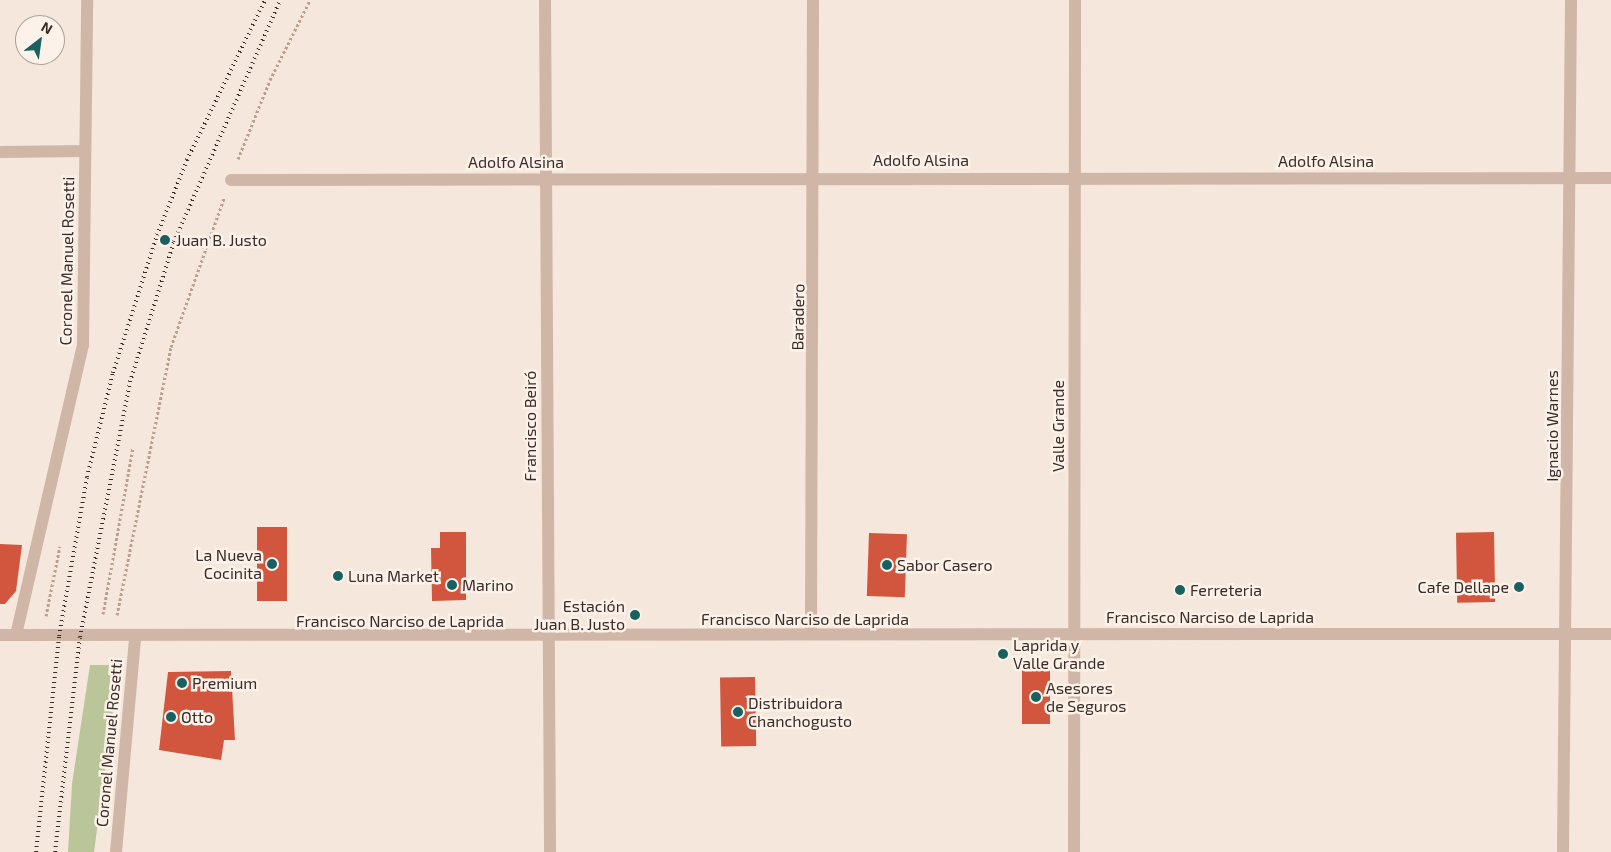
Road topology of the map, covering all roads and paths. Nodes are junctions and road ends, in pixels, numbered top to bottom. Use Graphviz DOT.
graph roads {
  1 [pos="87,0"];
  2 [pos="310,0"];
  3 [pos="545,0"];
  4 [pos="813,0"];
  5 [pos="1075,0"];
  6 [pos="1571,0"];
  7 [pos="85,151"];
  8 [pos="0,152"];
  9 [pos="815,176"];
  10 [pos="1075,177"];
  11 [pos="1567,178"];
  12 [pos="1611,178"];
  13 [pos="544,179"];
  14 [pos="231,180"];
  15 [pos="192,243"];
  16 [pos="206,248"];
  17 [pos="133,447"];
  18 [pos="1074,633"];
  19 [pos="811,634"];
  20 [pos="1568,634"];
  21 [pos="1611,634"];
  22 [pos="0,635"];
  23 [pos="16,635"];
  24 [pos="99,637"];
  25 [pos="548,637"];
  26 [pos="114,638"];
  27 [pos="135,638"];
  28 [pos="116,852"];
  29 [pos="550,852"];
  30 [pos="1074,852"];
  31 [pos="1563,852"];
  1 -- 7 [label="street, Coronel Manuel Rosetti"];
  2 -- 14 [label="path"];
  3 -- 13 [label="street, Francisco Beiró"];
  4 -- 9 [label="street, Baradero"];
  5 -- 10 [label="street, Valle Grande"];
  6 -- 11 [label="street, Ignacio Warnes"];
  7 -- 8 [label="street"];
  7 -- 23 [label="street, Coronel Manuel Rosetti"];
  9 -- 10 [label="street, Adolfo Alsina"];
  9 -- 13 [label="street, Adolfo Alsina"];
  9 -- 19 [label="street, Baradero"];
  10 -- 11 [label="street, Adolfo Alsina"];
  10 -- 18 [label="street, Valle Grande"];
  11 -- 12 [label="street, Adolfo Alsina"];
  11 -- 20 [label="street, Ignacio Warnes"];
  13 -- 14 [label="street, Adolfo Alsina"];
  13 -- 25 [label="street, Francisco Beiró"];
  14 -- 16 [label="path"];
  15 -- 16 [label="path"];
  16 -- 26 [label="path"];
  17 -- 24 [label="path"];
  18 -- 19 [label="street, Francisco Narciso de Laprida"];
  18 -- 20 [label="street, Francisco Narciso de Laprida"];
  18 -- 30 [label="street, Valle Grande"];
  19 -- 25 [label="street, Francisco Narciso de Laprida"];
  20 -- 21 [label="street, Francisco Narciso de Laprida"];
  20 -- 31 [label="street, Ignacio Warnes"];
  22 -- 23 [label="street, Francisco Narciso de Laprida"];
  23 -- 24 [label="street, Francisco Narciso de Laprida"];
  24 -- 26 [label="street, Francisco Narciso de Laprida"];
  25 -- 27 [label="street, Francisco Narciso de Laprida"];
  25 -- 29 [label="street, Francisco Beiró"];
  26 -- 27 [label="street, Francisco Narciso de Laprida"];
  27 -- 28 [label="street, Coronel Manuel Rosetti"];
}
